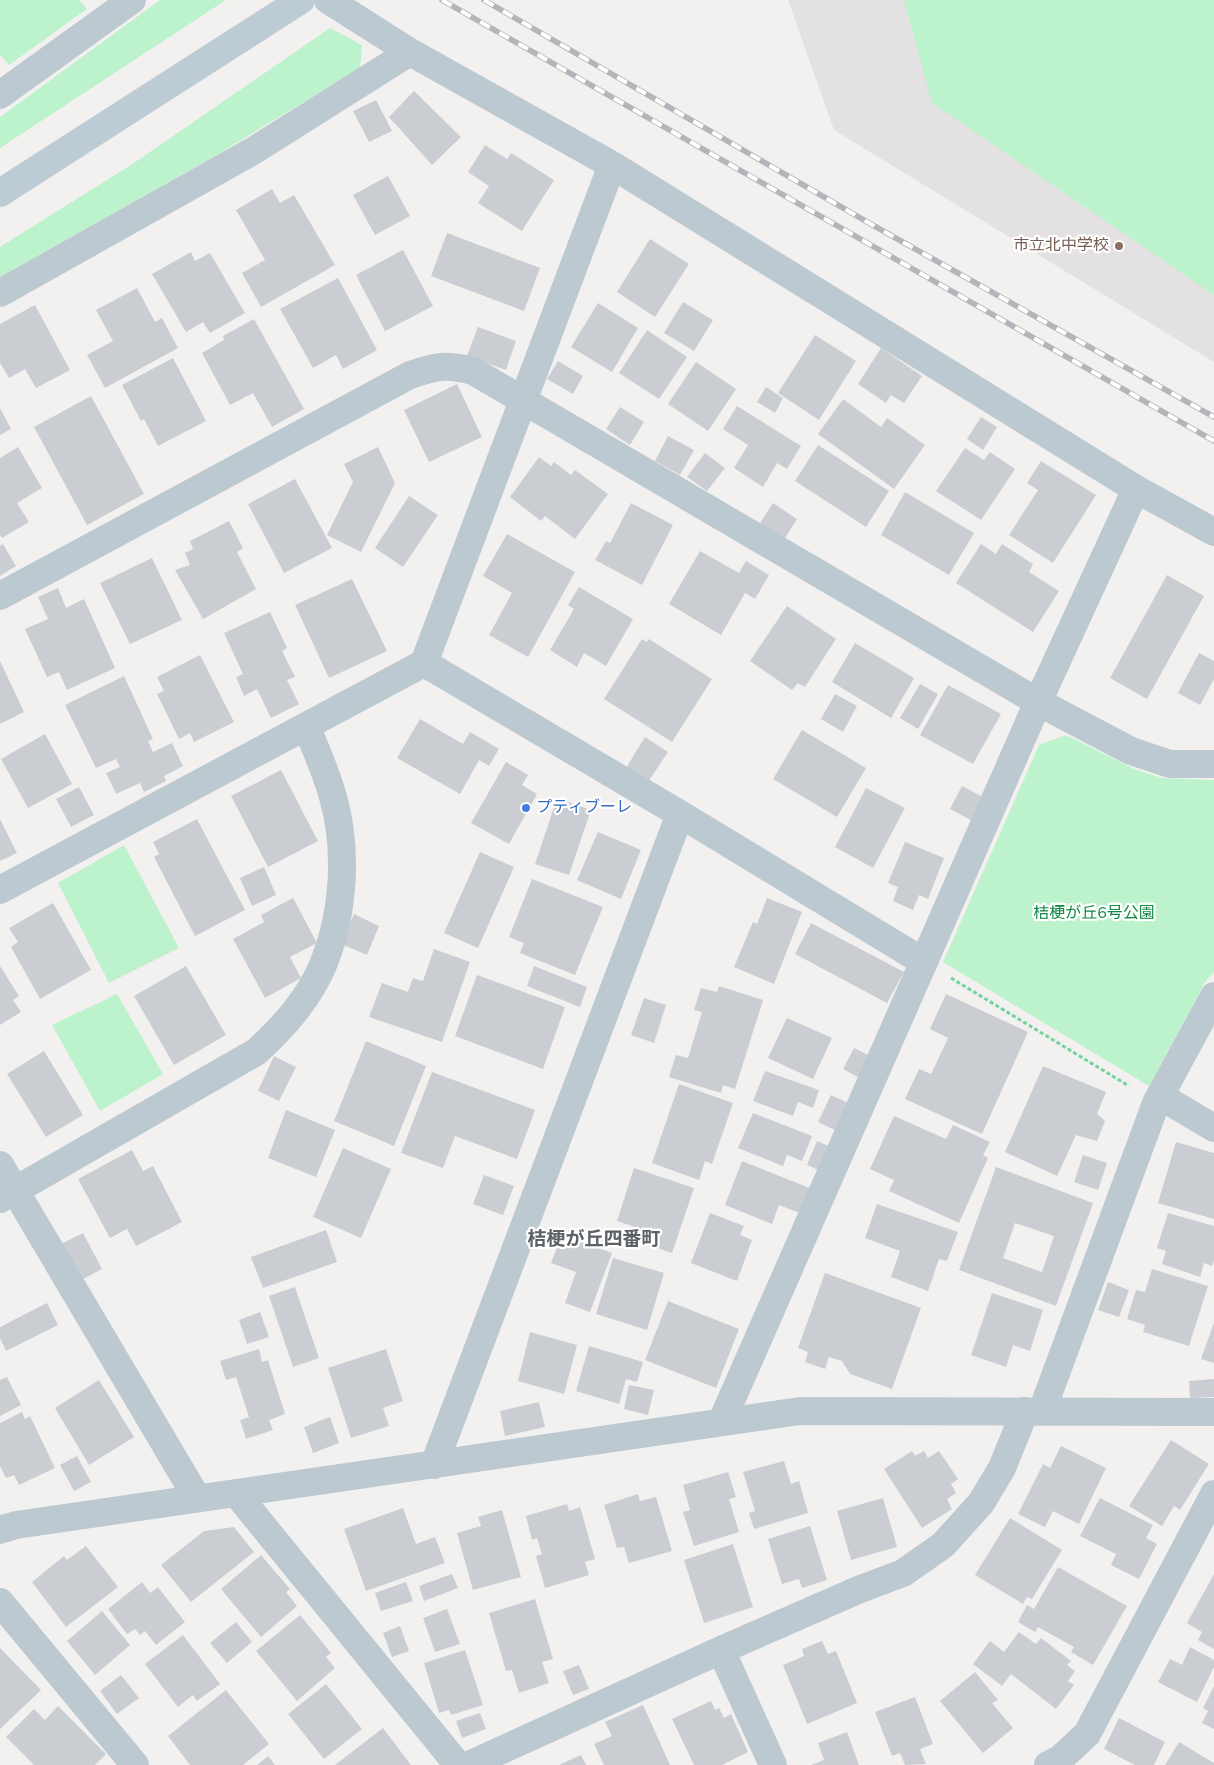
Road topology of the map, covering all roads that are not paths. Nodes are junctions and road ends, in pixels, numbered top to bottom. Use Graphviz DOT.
graph roads {
  1 [pos="132,0"];
  2 [pos="301,0"];
  3 [pos="328,0"];
  4 [pos="410,52"];
  5 [pos="0,95"];
  6 [pos="612,165"];
  7 [pos="0,193"];
  8 [pos="0,293"];
  9 [pos="522,401"];
  10 [pos="1136,489"];
  11 [pos="1214,532"];
  12 [pos="0,596"];
  13 [pos="424,663"];
  14 [pos="1038,702"];
  15 [pos="306,726"];
  16 [pos="1214,764"];
  17 [pos="680,814"];
  18 [pos="0,890"];
  19 [pos="924,962"];
  20 [pos="1214,996"];
  21 [pos="1160,1096"];
  22 [pos="1214,1128"];
  23 [pos="0,1165"];
  24 [pos="7,1195"];
  25 [pos="1033,1411"];
  26 [pos="1214,1412"];
  27 [pos="722,1422"];
  28 [pos="434,1465"];
  29 [pos="236,1493"];
  30 [pos="1214,1494"];
  31 [pos="197,1498"];
  32 [pos="0,1530"];
  33 [pos="0,1602"];
  34 [pos="721,1650"];
  35 [pos="135,1765"];
  36 [pos="458,1765"];
  37 [pos="469,1765"];
  38 [pos="773,1765"];
  39 [pos="1048,1765"];
  1 -- 5 [label="street"];
  2 -- 7 [label="street"];
  3 -- 4 [label="street"];
  4 -- 6 [label="street"];
  4 -- 8 [label="street"];
  6 -- 9 [label="street"];
  6 -- 10 [label="street"];
  9 -- 12 [label="street"];
  9 -- 13 [label="street"];
  9 -- 14 [label="street"];
  10 -- 11 [label="street"];
  10 -- 14 [label="street"];
  13 -- 15 [label="street"];
  13 -- 17 [label="street"];
  14 -- 16 [label="street"];
  14 -- 19 [label="street"];
  15 -- 18 [label="street"];
  15 -- 24 [label="street"];
  17 -- 19 [label="street"];
  17 -- 28 [label="street"];
  19 -- 27 [label="street"];
  20 -- 21 [label="street"];
  21 -- 22 [label="street"];
  21 -- 25 [label="street"];
  23 -- 24 [label="street"];
  24 -- 31 [label="street"];
  25 -- 26 [label="street"];
  25 -- 27 [label="street"];
  25 -- 34 [label="street"];
  27 -- 28 [label="street"];
  28 -- 29 [label="street"];
  29 -- 31 [label="street"];
  29 -- 36 [label="street"];
  30 -- 39 [label="street"];
  31 -- 32 [label="street"];
  33 -- 35 [label="street"];
  34 -- 37 [label="street"];
  34 -- 38 [label="street"];
}
